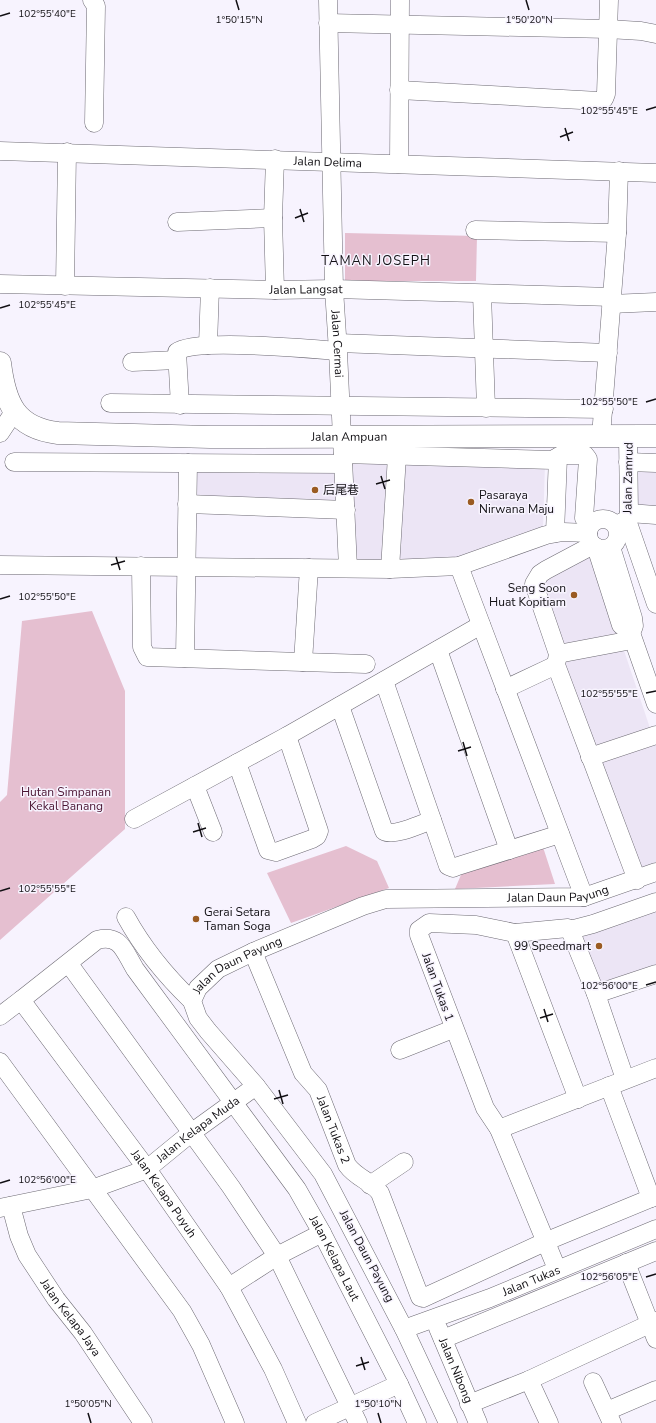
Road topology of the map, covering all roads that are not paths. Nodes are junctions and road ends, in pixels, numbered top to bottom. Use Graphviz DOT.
graph roads {
  1 [pos="92,0"];
  2 [pos="328,0"];
  3 [pos="400,0"];
  4 [pos="609,0"];
  5 [pos="328,23"];
  6 [pos="400,26"];
  7 [pos="608,29"];
  8 [pos="656,34"];
  9 [pos="399,90"];
  10 [pos="94,123"];
  11 [pos="0,151"];
  12 [pos="67,152"];
  13 [pos="275,159"];
  14 [pos="330,161"];
  15 [pos="399,164"];
  16 [pos="619,171"];
  17 [pos="656,173"];
  18 [pos="273,218"];
  19 [pos="177,222"];
  20 [pos="475,230"];
  21 [pos="616,232"];
  22 [pos="0,284"];
  23 [pos="65,286"];
  24 [pos="210,288"];
  25 [pos="334,289"];
  26 [pos="275,290"];
  27 [pos="482,294"];
  28 [pos="612,300"];
  29 [pos="656,302"];
  30 [pos="208,345"];
  31 [pos="338,346"];
  32 [pos="484,348"];
  33 [pos="608,353"];
  34 [pos="177,360"];
  35 [pos="132,362"];
  36 [pos="0,363"];
  37 [pos="110,403"];
  38 [pos="180,405"];
  39 [pos="340,406"];
  40 [pos="486,408"];
  41 [pos="604,409"];
  42 [pos="14,412"];
  43 [pos="0,433"];
  44 [pos="602,436"];
  45 [pos="628,436"];
  46 [pos="656,436"];
  47 [pos="342,451"];
  48 [pos="397,456"];
  49 [pos="558,457"];
  50 [pos="14,462"];
  51 [pos="628,462"];
  52 [pos="188,463"];
  53 [pos="656,463"];
  54 [pos="187,504"];
  55 [pos="346,510"];
  56 [pos="656,516"];
  57 [pos="624,519"];
  58 [pos="555,533"];
  59 [pos="596,539"];
  60 [pos="0,565"];
  61 [pos="141,566"];
  62 [pos="186,566"];
  63 [pos="459,566"];
  64 [pos="309,568"];
  65 [pos="348,568"];
  66 [pos="390,570"];
  67 [pos="656,604"];
  68 [pos="481,625"];
  69 [pos="632,636"];
  70 [pos="438,650"];
  71 [pos="185,658"];
  72 [pos="557,659"];
  73 [pos="303,662"];
  74 [pos="366,664"];
  75 [pos="384,681"];
  76 [pos="505,689"];
  77 [pos="656,704"];
  78 [pos="340,706"];
  79 [pos="656,734"];
  80 [pos="287,736"];
  81 [pos="590,757"];
  82 [pos="237,763"];
  83 [pos="195,786"];
  84 [pos="134,819"];
  85 [pos="432,820"];
  86 [pos="213,832"];
  87 [pos="560,834"];
  88 [pos="509,850"];
  89 [pos="656,872"];
  90 [pos="637,880"];
  91 [pos="584,896"];
  92 [pos="656,902"];
  93 [pos="126,917"];
  94 [pos="570,930"];
  95 [pos="515,934"];
  96 [pos="253,952"];
  97 [pos="69,964"];
  98 [pos="656,974"];
  99 [pos="596,994"];
  100 [pos="22,1000"];
  101 [pos="192,1001"];
  102 [pos="0,1016"];
  103 [pos="453,1029"];
  104 [pos="400,1050"];
  105 [pos="0,1062"];
  106 [pos="656,1068"];
  107 [pos="617,1083"];
  108 [pos="256,1086"];
  109 [pos="578,1099"];
  110 [pos="235,1103"];
  111 [pos="499,1129"];
  112 [pos="191,1133"];
  113 [pos="404,1162"];
  114 [pos="147,1169"];
  115 [pos="370,1185"];
  116 [pos="92,1189"];
  117 [pos="653,1197"];
  118 [pos="5,1207"];
  119 [pos="656,1229"];
  120 [pos="322,1233"];
  121 [pos="547,1241"];
  122 [pos="656,1251"];
  123 [pos="277,1256"];
  124 [pos="626,1263"];
  125 [pos="557,1269"];
  126 [pos="228,1287"];
  127 [pos="434,1318"];
  128 [pos="654,1328"];
  129 [pos="404,1329"];
  130 [pos="443,1339"];
  131 [pos="529,1380"];
  132 [pos="593,1382"];
  133 [pos="400,1384"];
  134 [pos="656,1390"];
  135 [pos="469,1404"];
  136 [pos="355,1415"];
  137 [pos="610,1417"];
  138 [pos="143,1423"];
  139 [pos="235,1423"];
  140 [pos="297,1423"];
  141 [pos="315,1423"];
  142 [pos="417,1423"];
  143 [pos="448,1423"];
  144 [pos="478,1423"];
  145 [pos="548,1423"];
  1 -- 10 [label="street"];
  2 -- 5 [label="street, Jalan Cermai"];
  3 -- 6 [label="street"];
  4 -- 7 [label="street"];
  5 -- 6 [label="street"];
  5 -- 14 [label="street, Jalan Cermai"];
  6 -- 7 [label="street"];
  6 -- 9 [label="street"];
  7 -- 8 [label="street"];
  7 -- 9 [label="street"];
  9 -- 15 [label="street"];
  11 -- 12 [label="street, Jalan Delima"];
  12 -- 13 [label="street, Jalan Delima"];
  12 -- 23 [label="street"];
  13 -- 14 [label="street, Jalan Delima"];
  13 -- 18 [label="street"];
  14 -- 15 [label="street, Jalan Delima"];
  14 -- 25 [label="street, Jalan Cermai"];
  15 -- 16 [label="street, Jalan Delima"];
  16 -- 17 [label="street, Jalan Delima"];
  16 -- 21 [label="street"];
  18 -- 19 [label="street"];
  18 -- 26 [label="street"];
  20 -- 21 [label="street"];
  21 -- 28 [label="street"];
  22 -- 23 [label="street, Jalan Langsat"];
  23 -- 24 [label="street, Jalan Langsat"];
  24 -- 26 [label="street, Jalan Langsat"];
  24 -- 30 [label="street"];
  25 -- 26 [label="street, Jalan Langsat"];
  25 -- 27 [label="street, Jalan Langsat"];
  25 -- 31 [label="street, Jalan Cermai"];
  27 -- 28 [label="street, Jalan Langsat"];
  27 -- 32 [label="street"];
  28 -- 29 [label="street, Jalan Langsat"];
  28 -- 33 [label="street"];
  30 -- 31 [label="street"];
  30 -- 34 [label="street"];
  31 -- 32 [label="street"];
  31 -- 39 [label="street, Jalan Cermai"];
  32 -- 33 [label="street"];
  32 -- 40 [label="street"];
  33 -- 41 [label="street"];
  34 -- 35 [label="street"];
  34 -- 38 [label="street"];
  36 -- 42 [label="main road"];
  37 -- 38 [label="street"];
  38 -- 39 [label="street"];
  39 -- 40 [label="street"];
  39 -- 47 [label="street, Jalan Cermai"];
  40 -- 41 [label="street"];
  41 -- 44 [label="street"];
  42 -- 43 [label="street"];
  42 -- 47 [label="main road, Jalan Ampuan"];
  44 -- 45 [label="main road, Jalan Ampuan"];
  44 -- 47 [label="main road, Jalan Ampuan"];
  45 -- 46 [label="main road, Jalan Ampuan"];
  45 -- 51 [label="street, Jalan Zamrud"];
  47 -- 48 [label="street"];
  47 -- 52 [label="street"];
  47 -- 55 [label="street, Jalan Cermai"];
  48 -- 49 [label="street"];
  48 -- 66 [label="street"];
  49 -- 58 [label="street"];
  49 -- 59 [label="street"];
  50 -- 52 [label="street"];
  51 -- 53 [label="street"];
  51 -- 57 [label="street, Jalan Zamrud"];
  52 -- 54 [label="street"];
  54 -- 55 [label="street"];
  54 -- 62 [label="street"];
  55 -- 65 [label="street, Jalan Cermai"];
  56 -- 57 [label="street"];
  57 -- 59 [label="street"];
  57 -- 59 [label="street"];
  57 -- 67 [label="street, Jalan Zamrud"];
  58 -- 59 [label="street"];
  58 -- 63 [label="street"];
  59 -- 69 [label="street"];
  59 -- 72 [label="street"];
  60 -- 61 [label="street"];
  61 -- 62 [label="street"];
  61 -- 71 [label="street"];
  62 -- 64 [label="street"];
  62 -- 71 [label="street"];
  63 -- 66 [label="street"];
  63 -- 68 [label="street"];
  64 -- 65 [label="street"];
  64 -- 73 [label="street"];
  65 -- 66 [label="street"];
  68 -- 70 [label="street"];
  68 -- 76 [label="street"];
  69 -- 72 [label="street"];
  69 -- 77 [label="street"];
  70 -- 75 [label="street"];
  70 -- 88 [label="street"];
  71 -- 73 [label="street"];
  72 -- 76 [label="street"];
  72 -- 81 [label="street"];
  73 -- 74 [label="street"];
  75 -- 78 [label="street"];
  75 -- 85 [label="street"];
  76 -- 87 [label="street"];
  78 -- 80 [label="street"];
  78 -- 85 [label="street"];
  79 -- 81 [label="street"];
  80 -- 82 [label="street"];
  80 -- 82 [label="street"];
  81 -- 90 [label="street"];
  82 -- 83 [label="street"];
  83 -- 84 [label="street"];
  83 -- 86 [label="street"];
  85 -- 88 [label="street"];
  87 -- 88 [label="street"];
  87 -- 91 [label="street"];
  89 -- 90 [label="street, Jalan Daun Payung"];
  90 -- 91 [label="street, Jalan Daun Payung"];
  91 -- 96 [label="street, Jalan Daun Payung"];
  92 -- 94 [label="street, Jalan Tukas 1"];
  93 -- 101 [label="street"];
  94 -- 95 [label="street, Jalan Tukas 1"];
  94 -- 99 [label="street"];
  95 -- 103 [label="street, Jalan Tukas 1"];
  95 -- 109 [label="street"];
  96 -- 101 [label="street, Jalan Daun Payung"];
  96 -- 115 [label="street, Jalan Tukas 2"];
  97 -- 100 [label="street, Jalan Kelapa Laut"];
  97 -- 110 [label="street, Jalan Kelapa Laut"];
  97 -- 112 [label="street"];
  98 -- 99 [label="street"];
  99 -- 107 [label="street"];
  100 -- 102 [label="street"];
  100 -- 114 [label="street, Jalan Kelapa Puyuh"];
  101 -- 108 [label="street, Jalan Daun Payung"];
  103 -- 104 [label="street"];
  103 -- 111 [label="street, Jalan Tukas 1"];
  105 -- 116 [label="street"];
  106 -- 107 [label="street"];
  107 -- 109 [label="street"];
  107 -- 117 [label="street"];
  108 -- 110 [label="street, Jalan Kelapa Muda"];
  108 -- 129 [label="street, Jalan Daun Payung"];
  109 -- 111 [label="street"];
  110 -- 112 [label="street, Jalan Kelapa Muda"];
  110 -- 120 [label="street, Jalan Kelapa Laut"];
  111 -- 121 [label="street, Jalan Tukas 1"];
  112 -- 114 [label="street, Jalan Kelapa Muda"];
  112 -- 123 [label="street"];
  113 -- 115 [label="street"];
  114 -- 116 [label="street, Jalan Kelapa Muda"];
  114 -- 126 [label="street, Jalan Kelapa Puyuh"];
  115 -- 121 [label="street, Jalan Tukas 2"];
  116 -- 118 [label="street, Jalan Kelapa Muda"];
  116 -- 139 [label="street"];
  117 -- 121 [label="street"];
  118 -- 138 [label="street, Jalan Kelapa Jaya"];
  119 -- 125 [label="street, Jalan Tukas"];
  120 -- 123 [label="street"];
  120 -- 133 [label="street, Jalan Kelapa Laut"];
  121 -- 125 [label="street, Jalan Tukas 1"];
  122 -- 124 [label="street"];
  123 -- 126 [label="street"];
  123 -- 136 [label="street"];
  124 -- 128 [label="street"];
  124 -- 130 [label="street"];
  125 -- 127 [label="street, Jalan Tukas"];
  126 -- 140 [label="street, Jalan Kelapa Puyuh"];
  127 -- 129 [label="street, Jalan Tukas"];
  127 -- 130 [label="street, Jalan Nibong"];
  128 -- 131 [label="street"];
  129 -- 143 [label="street, Jalan Daun Payung"];
  130 -- 135 [label="street, Jalan Nibong"];
  131 -- 135 [label="street"];
  131 -- 145 [label="street"];
  132 -- 137 [label="street"];
  133 -- 136 [label="street"];
  133 -- 142 [label="street, Jalan Kelapa Laut"];
  134 -- 137 [label="street"];
  135 -- 144 [label="street, Jalan Nibong"];
  136 -- 141 [label="street"];
}
